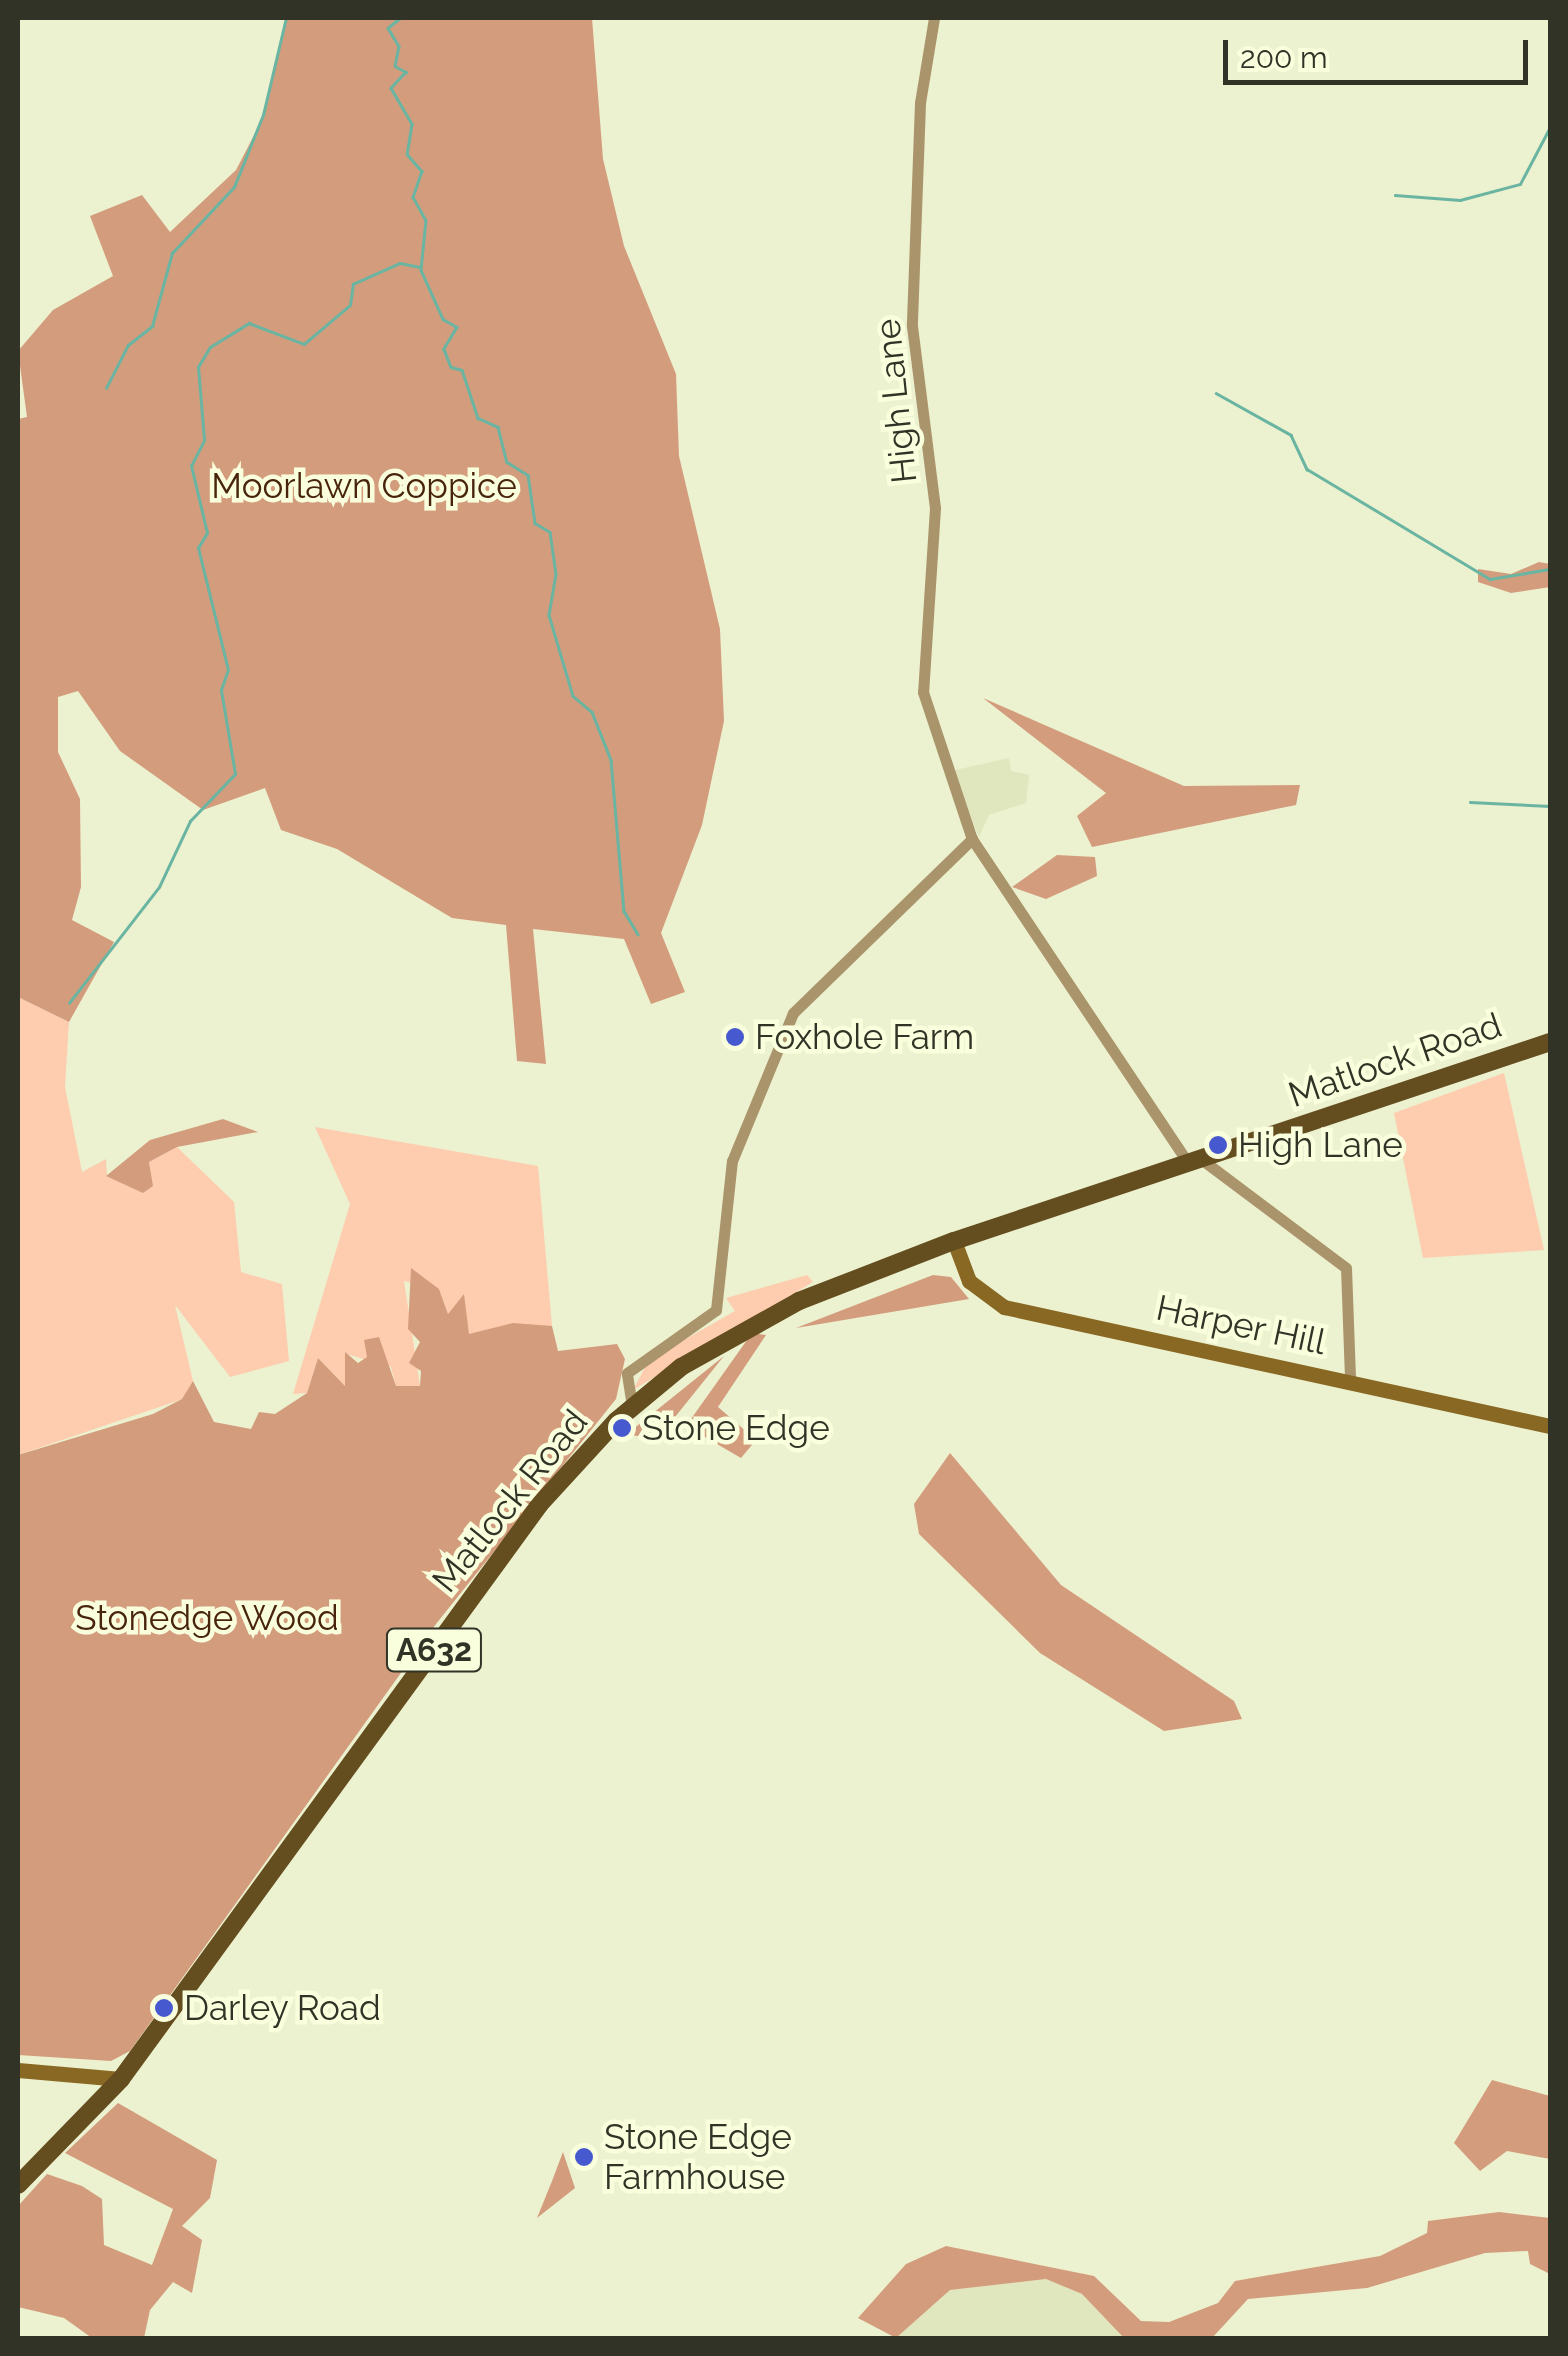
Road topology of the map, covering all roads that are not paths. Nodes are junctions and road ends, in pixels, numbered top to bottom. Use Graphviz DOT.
graph roads {
  1 [pos="934,18"];
  2 [pos="972,839"];
  3 [pos="1550,1042"];
  4 [pos="1194,1161"];
  5 [pos="954,1241"];
  6 [pos="1350,1378"];
  7 [pos="632,1406"];
  8 [pos="1550,1426"];
  9 [pos="18,2070"];
  10 [pos="121,2079"];
  11 [pos="18,2184"];
  1 -- 2 [label="street, High Lane"];
  2 -- 4 [label="street, High Lane"];
  2 -- 7 [label="street"];
  3 -- 4 [label="main road, Matlock Road / A632"];
  4 -- 5 [label="main road, Matlock Road / A632"];
  4 -- 6 [label="street, High Lane"];
  5 -- 6 [label="street, Harper Hill"];
  5 -- 7 [label="main road, Matlock Road / A632"];
  6 -- 8 [label="street, Harper Hill"];
  7 -- 10 [label="main road, Matlock Road / A632"];
  9 -- 10 [label="street"];
  10 -- 11 [label="main road, Matlock Road / A632"];
}
